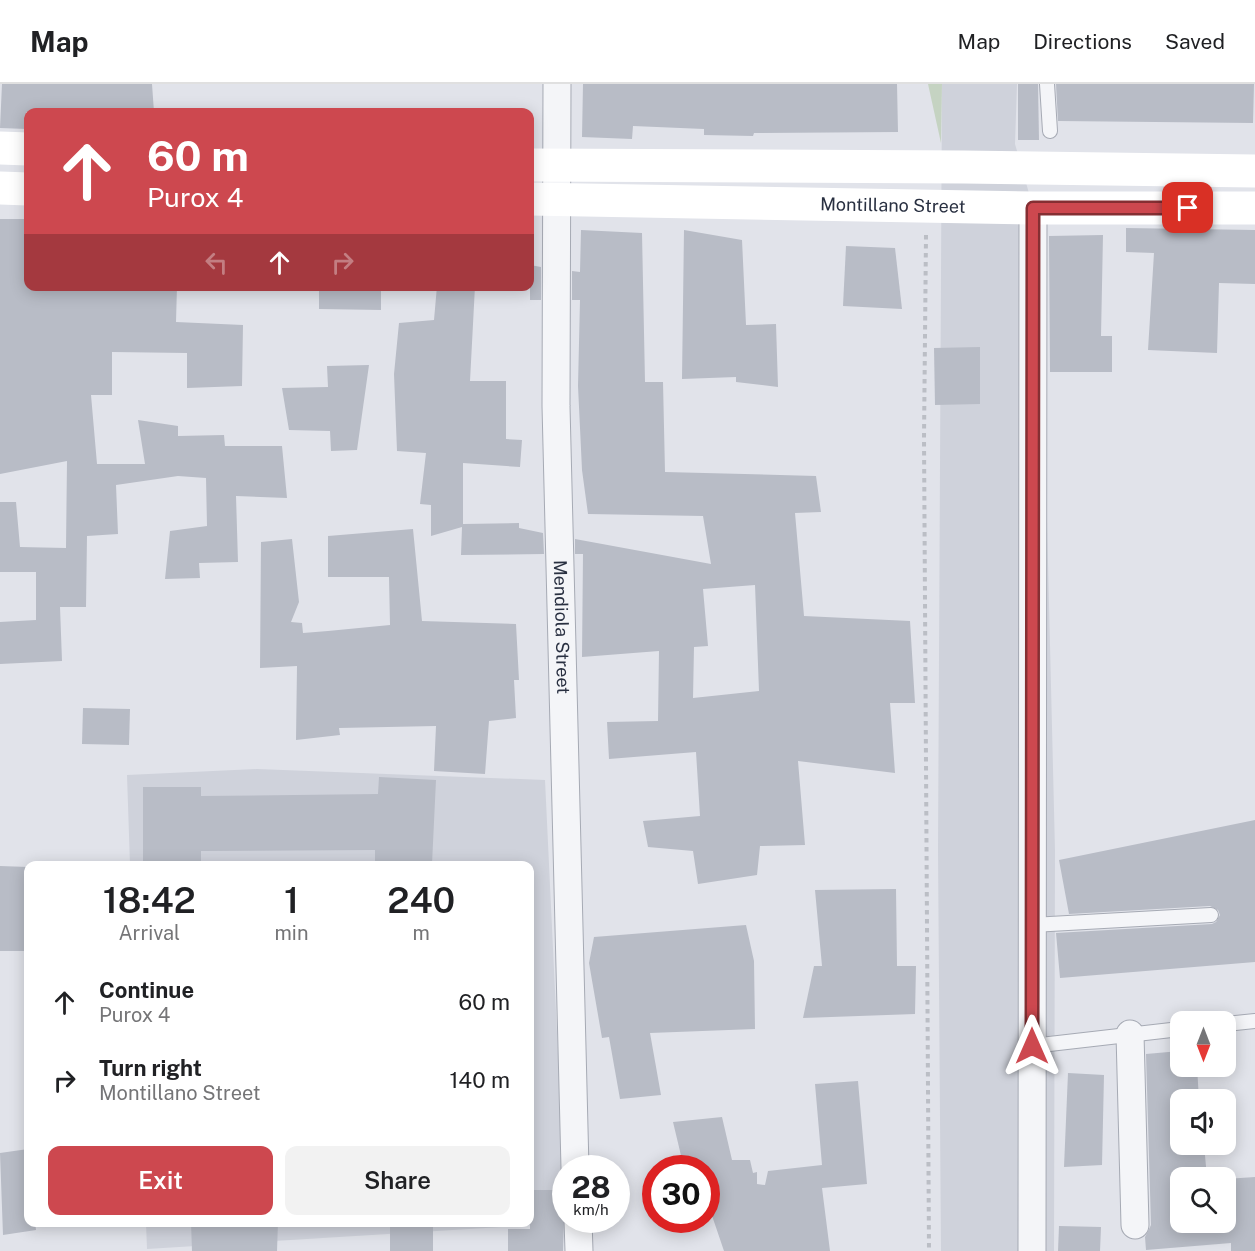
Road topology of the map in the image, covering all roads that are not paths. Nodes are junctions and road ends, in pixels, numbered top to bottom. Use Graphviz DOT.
graph roads {
  1 [pos="557,84"];
  2 [pos="1047,84"];
  3 [pos="1050,131"];
  4 [pos="0,148"];
  5 [pos="24,149"];
  6 [pos="542,166"];
  7 [pos="964,167"];
  8 [pos="1011,168"];
  9 [pos="1255,171"];
  10 [pos="0,188"];
  11 [pos="24,189"];
  12 [pos="543,199"];
  13 [pos="966,206"];
  14 [pos="1022,208"];
  15 [pos="1255,208"];
  16 [pos="1211,915"];
  17 [pos="1032,926"];
  18 [pos="1255,1021"];
  19 [pos="1236,1023"];
  20 [pos="1170,1030"];
  21 [pos="1131,1034"];
  22 [pos="1032,1046"];
  23 [pos="575,1155"];
  24 [pos="1135,1225"];
  25 [pos="578,1233"];
  26 [pos="579,1251"];
  27 [pos="1032,1251"];
  1 -- 6 [label="street, Mendiola Street"];
  2 -- 3 [label="lane"];
  4 -- 5 [label="main road"];
  6 -- 7 [label="main road, Montillano Street"];
  6 -- 12 [label="street, Mendiola Street"];
  7 -- 8 [label="main road, Montillano Street"];
  7 -- 13 [label="main road"];
  8 -- 9 [label="main road, Montillano Street"];
  8 -- 14 [label="main road"];
  10 -- 11 [label="main road"];
  12 -- 13 [label="main road, Montillano Street"];
  12 -- 23 [label="street, Mendiola Street"];
  13 -- 14 [label="main road, Montillano Street"];
  14 -- 15 [label="main road, Montillano Street"];
  14 -- 17 [label="street"];
  16 -- 17 [label="lane"];
  17 -- 22 [label="street"];
  18 -- 19 [label="lane"];
  20 -- 21 [label="lane"];
  21 -- 22 [label="lane"];
  21 -- 24 [label="street"];
  22 -- 27 [label="street"];
  25 -- 26 [label="street"];
}
